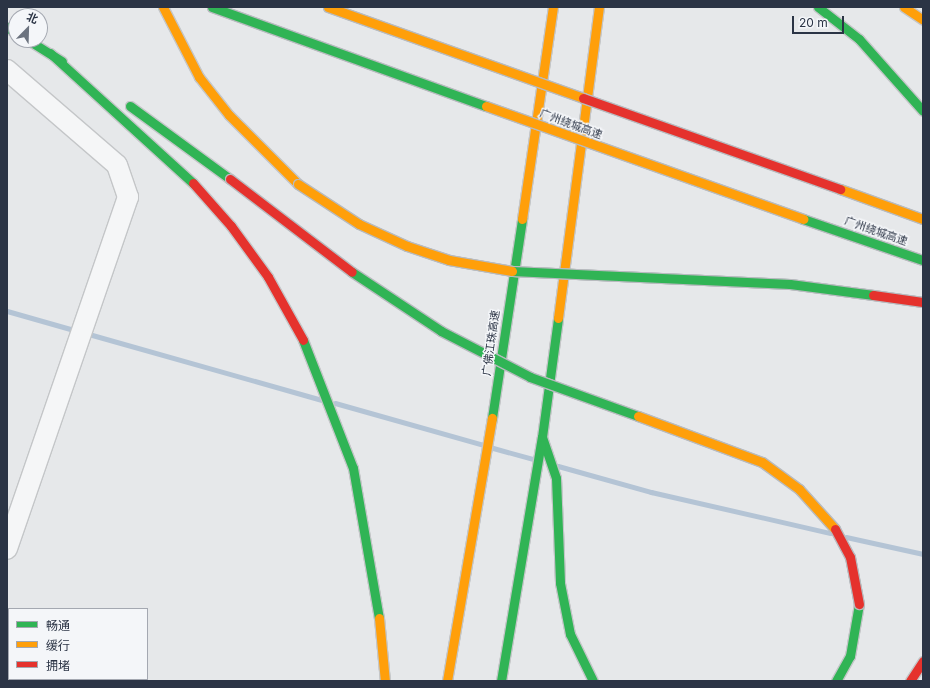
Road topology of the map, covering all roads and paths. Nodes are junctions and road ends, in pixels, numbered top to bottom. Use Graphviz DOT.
graph roads {
  1 [pos="163,7"];
  2 [pos="212,7"];
  3 [pos="328,7"];
  4 [pos="553,7"];
  5 [pos="599,7"];
  6 [pos="818,7"];
  7 [pos="904,7"];
  8 [pos="923,20"];
  9 [pos="42,48"];
  10 [pos="50,53"];
  11 [pos="7,70"];
  12 [pos="106,90"];
  13 [pos="118,98"];
  14 [pos="923,110"];
  15 [pos="923,219"];
  16 [pos="923,260"];
  17 [pos="923,302"];
  18 [pos="542,437"];
  19 [pos="7,549"];
  20 [pos="923,661"];
  21 [pos="385,681"];
  22 [pos="447,681"];
  23 [pos="501,681"];
  24 [pos="593,681"];
  25 [pos="836,681"];
  26 [pos="910,681"];
  1 -- 17 [label="highway, bridge"];
  2 -- 16 [label="highway, 广州绕城高速, bridge"];
  3 -- 15 [label="highway, bridge"];
  4 -- 22 [label="highway, 广佛江珠高速"];
  5 -- 18 [label="highway"];
  6 -- 14 [label="highway"];
  7 -- 8 [label="highway"];
  9 -- 10 [label="highway"];
  10 -- 12 [label="highway"];
  10 -- 21 [label="highway"];
  11 -- 19 [label="street"];
  13 -- 25 [label="highway, bridge"];
  18 -- 23 [label="highway"];
  18 -- 24 [label="highway"];
  20 -- 26 [label="highway"];
}
